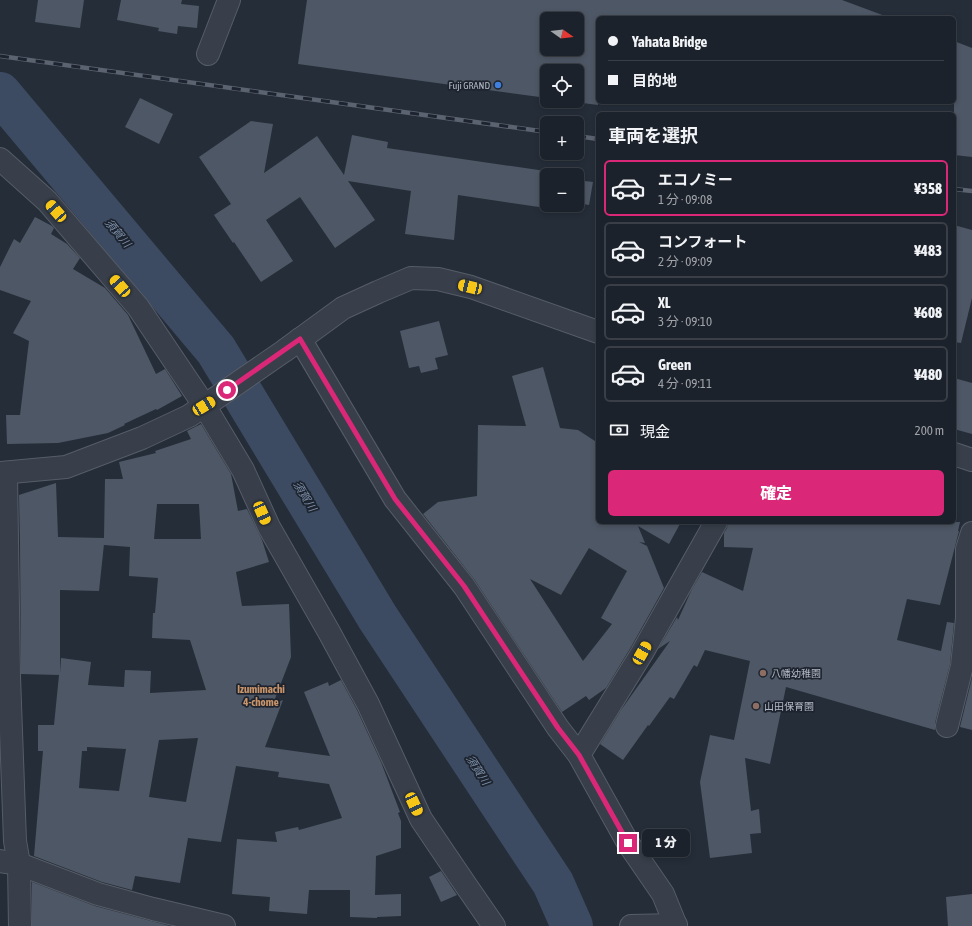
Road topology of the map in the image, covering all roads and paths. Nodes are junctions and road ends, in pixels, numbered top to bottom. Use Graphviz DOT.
graph roads {
  1 [pos="229,0"];
  2 [pos="208,54"];
  3 [pos="0,159"];
  4 [pos="596,331"];
  5 [pos="292,345"];
  6 [pos="210,402"];
  7 [pos="956,455"];
  8 [pos="972,460"];
  9 [pos="3,473"];
  10 [pos="715,524"];
  11 [pos="972,533"];
  12 [pos="5,676"];
  13 [pos="947,726"];
  14 [pos="579,755"];
  15 [pos="9,862"];
  16 [pos="676,925"];
  17 [pos="20,926"];
  18 [pos="224,926"];
  19 [pos="494,926"];
  20 [pos="640,926"];
  1 -- 2 [label="street"];
  3 -- 6 [label="street"];
  4 -- 5 [label="street"];
  5 -- 6 [label="street"];
  5 -- 14 [label="street"];
  6 -- 9 [label="street"];
  6 -- 19 [label="street"];
  7 -- 8 [label="street"];
  9 -- 12 [label="street"];
  10 -- 14 [label="street"];
  11 -- 13 [label="street"];
  12 -- 15 [label="street"];
  14 -- 16 [label="street"];
  15 -- 17 [label="street"];
  15 -- 18 [label="street"];
  16 -- 20 [label="street"];
}
